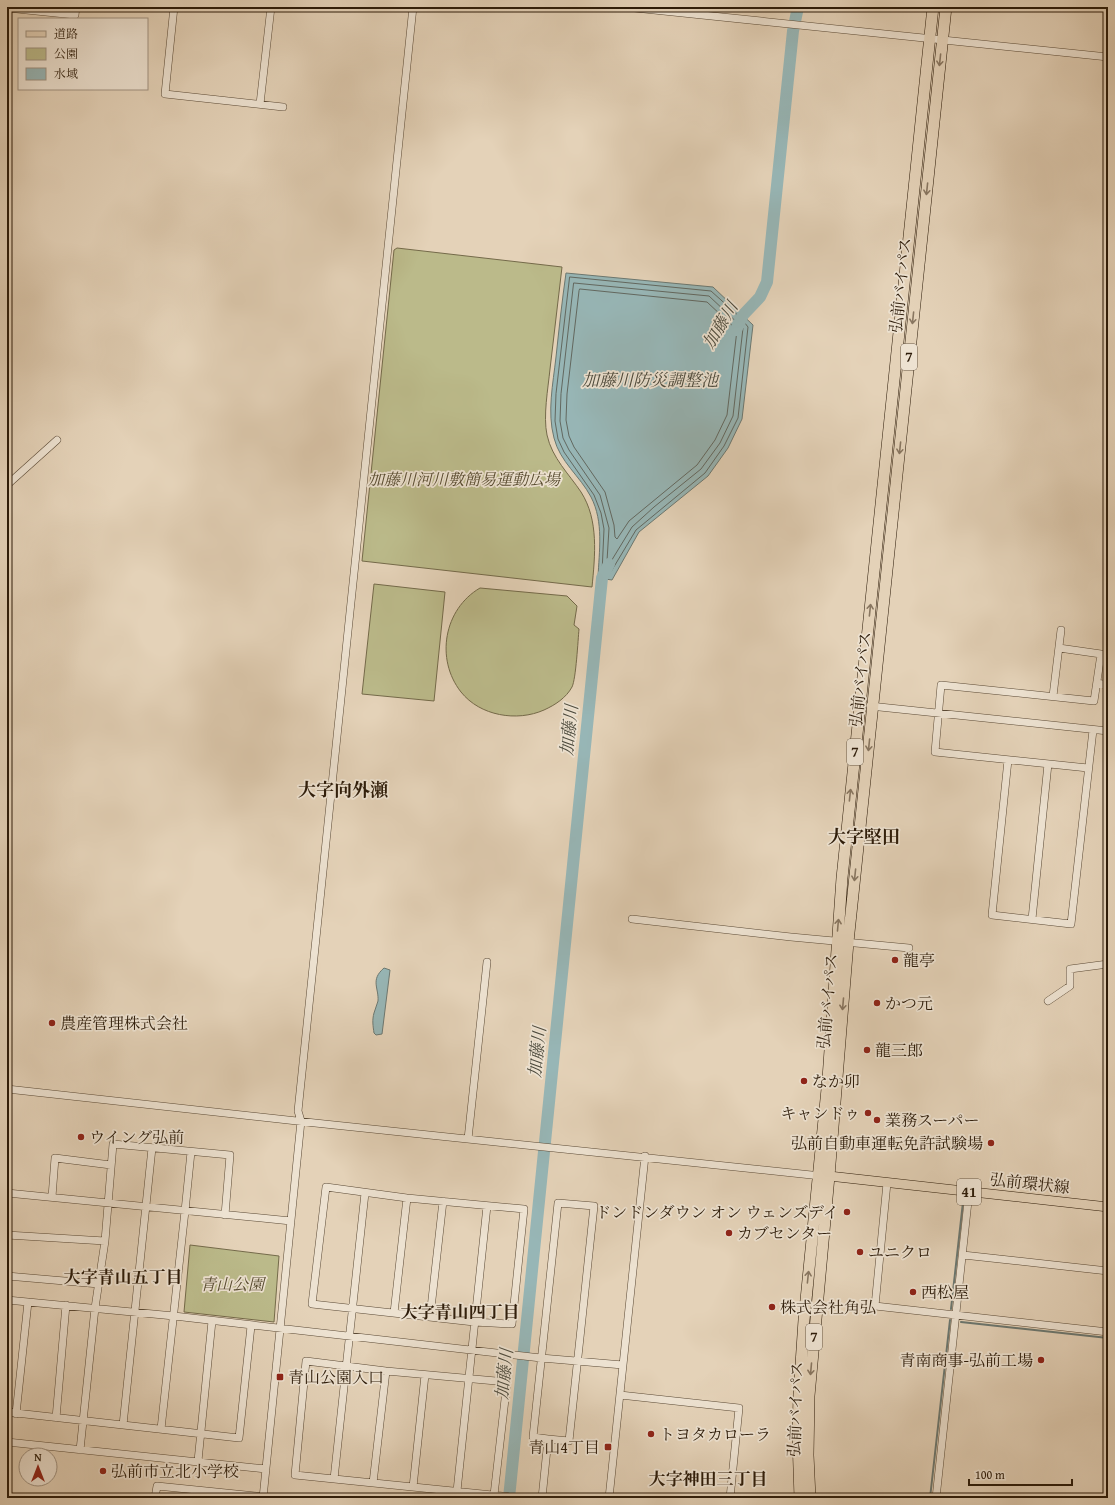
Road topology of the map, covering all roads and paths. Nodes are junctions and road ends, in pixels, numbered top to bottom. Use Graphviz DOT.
graph roads {
  1 [pos="76,7"];
  2 [pos="174,7"];
  3 [pos="271,7"];
  4 [pos="413,7"];
  5 [pos="625,7"];
  6 [pos="933,7"];
  7 [pos="946,7"];
  8 [pos="7,8"];
  9 [pos="930,38"];
  10 [pos="942,40"];
  11 [pos="1108,57"];
  12 [pos="260,104"];
  13 [pos="283,107"];
  14 [pos="57,440"];
  15 [pos="7,485"];
  16 [pos="1061,630"];
  17 [pos="1059,648"];
  18 [pos="1104,654"];
  19 [pos="1097,683"];
  20 [pos="1108,685"];
  21 [pos="1053,696"];
  22 [pos="860,705"];
  23 [pos="873,707"];
  24 [pos="939,713"];
  25 [pos="1093,730"];
  26 [pos="1108,731"];
  27 [pos="1008,760"];
  28 [pos="1048,764"];
  29 [pos="1088,768"];
  30 [pos="632,919"];
  31 [pos="1032,919"];
  32 [pos="837,941"];
  33 [pos="848,942"];
  34 [pos="909,948"];
  35 [pos="487,962"];
  36 [pos="1108,964"];
  37 [pos="1048,1001"];
  38 [pos="7,1089"];
  39 [pos="301,1121"];
  40 [pos="468,1138"];
  41 [pos="152,1148"];
  42 [pos="190,1152"];
  43 [pos="645,1156"];
  44 [pos="111,1165"];
  45 [pos="824,1176"];
  46 [pos="887,1183"];
  47 [pos="969,1192"];
  48 [pos="7,1193"];
  49 [pos="365,1193"];
  50 [pos="52,1197"];
  51 [pos="407,1198"];
  52 [pos="443,1201"];
  53 [pos="108,1203"];
  54 [pos="487,1206"];
  55 [pos="1108,1207"];
  56 [pos="146,1208"];
  57 [pos="185,1211"];
  58 [pos="225,1215"];
  59 [pos="291,1221"];
  60 [pos="7,1234"];
  61 [pos="105,1241"];
  62 [pos="962,1255"];
  63 [pos="1108,1271"];
  64 [pos="7,1276"];
  65 [pos="99,1284"];
  66 [pos="7,1300"];
  67 [pos="28,1302"];
  68 [pos="66,1305"];
  69 [pos="95,1308"];
  70 [pos="352,1308"];
  71 [pos="135,1312"];
  72 [pos="394,1313"];
  73 [pos="956,1314"];
  74 [pos="174,1316"];
  75 [pos="430,1317"];
  76 [pos="212,1321"];
  77 [pos="474,1322"];
  78 [pos="252,1326"];
  79 [pos="281,1330"];
  80 [pos="1108,1332"];
  81 [pos="349,1336"];
  82 [pos="472,1349"];
  83 [pos="541,1358"];
  84 [pos="578,1361"];
  85 [pos="346,1365"];
  86 [pos="623,1365"];
  87 [pos="386,1371"];
  88 [pos="425,1375"];
  89 [pos="468,1379"];
  90 [pos="620,1395"];
  91 [pos="7,1412"];
  92 [pos="16,1414"];
  93 [pos="56,1418"];
  94 [pos="83,1421"];
  95 [pos="123,1425"];
  96 [pos="161,1429"];
  97 [pos="201,1433"];
  98 [pos="548,1440"];
  99 [pos="7,1442"];
  100 [pos="80,1450"];
  101 [pos="198,1461"];
  102 [pos="266,1469"];
  103 [pos="334,1479"];
  104 [pos="374,1483"];
  105 [pos="413,1487"];
  106 [pos="195,1490"];
  107 [pos="457,1491"];
  108 [pos="498,1495"];
  109 [pos="234,1496"];
  110 [pos="263,1497"];
  111 [pos="155,1498"];
  112 [pos="194,1498"];
  113 [pos="275,1498"];
  114 [pos="519,1498"];
  115 [pos="542,1498"];
  116 [pos="609,1498"];
  117 [pos="730,1498"];
  118 [pos="800,1498"];
  119 [pos="810,1498"];
  120 [pos="936,1498"];
  1 -- 8 [label="street"];
  2 -- 12 [label="street"];
  3 -- 12 [label="street"];
  4 -- 39 [label="street"];
  5 -- 9 [label="street"];
  6 -- 9 [label="highway, 弘前バイパス / 7"];
  7 -- 10 [label="highway, 弘前バイパス / 7"];
  9 -- 10 [label="street"];
  22 -- 9 [label="highway, 弘前バイパス / 7, one-way"];
  10 -- 11 [label="street"];
  10 -- 23 [label="highway, 弘前バイパス / 7, one-way"];
  12 -- 13 [label="street"];
  14 -- 15 [label="street"];
  16 -- 17 [label="street"];
  17 -- 18 [label="street"];
  17 -- 21 [label="street"];
  18 -- 19 [label="street"];
  19 -- 20 [label="street"];
  19 -- 21 [label="street"];
  21 -- 24 [label="street"];
  22 -- 23 [label="street"];
  32 -- 22 [label="highway, 弘前バイパス / 7, one-way"];
  23 -- 24 [label="street"];
  23 -- 33 [label="highway, 弘前バイパス / 7, one-way"];
  24 -- 25 [label="street"];
  24 -- 27 [label="street"];
  25 -- 26 [label="street"];
  25 -- 29 [label="street"];
  27 -- 28 [label="street"];
  27 -- 31 [label="street"];
  28 -- 29 [label="street"];
  28 -- 31 [label="street"];
  29 -- 31 [label="street"];
  30 -- 32 [label="street"];
  32 -- 33 [label="street"];
  32 -- 45 [label="highway, 弘前バイパス / 7"];
  33 -- 34 [label="street"];
  33 -- 45 [label="highway, 弘前バイパス / 7, one-way"];
  35 -- 40 [label="street"];
  36 -- 37 [label="street"];
  38 -- 39 [label="street"];
  39 -- 40 [label="street"];
  39 -- 59 [label="street"];
  40 -- 43 [label="street"];
  41 -- 42 [label="street"];
  41 -- 44 [label="street"];
  41 -- 56 [label="street"];
  42 -- 57 [label="street"];
  42 -- 58 [label="street"];
  43 -- 45 [label="street"];
  43 -- 86 [label="street"];
  44 -- 50 [label="street"];
  44 -- 53 [label="street"];
  45 -- 46 [label="main road, 弘前環状線 / 41"];
  118 -- 45 [label="highway, 弘前バイパス / 7, one-way"];
  45 -- 119 [label="highway, 弘前バイパス / 7, one-way"];
  46 -- 47 [label="main road, 弘前環状線 / 41"];
  46 -- 73 [label="street"];
  47 -- 55 [label="main road, 弘前環状線 / 41"];
  47 -- 62 [label="street"];
  48 -- 50 [label="street"];
  49 -- 51 [label="street"];
  49 -- 70 [label="street"];
  49 -- 70 [label="street"];
  50 -- 53 [label="street"];
  51 -- 52 [label="street"];
  51 -- 72 [label="street"];
  52 -- 54 [label="street"];
  52 -- 75 [label="street"];
  53 -- 56 [label="street"];
  53 -- 61 [label="street"];
  54 -- 77 [label="street"];
  54 -- 77 [label="street"];
  56 -- 57 [label="street"];
  56 -- 71 [label="street"];
  57 -- 58 [label="street"];
  57 -- 74 [label="street"];
  58 -- 59 [label="street"];
  59 -- 79 [label="street"];
  60 -- 61 [label="street"];
  61 -- 65 [label="street"];
  62 -- 63 [label="street"];
  62 -- 73 [label="street"];
  64 -- 65 [label="street"];
  65 -- 69 [label="street"];
  66 -- 67 [label="street"];
  67 -- 68 [label="street"];
  67 -- 92 [label="street"];
  68 -- 69 [label="street"];
  68 -- 93 [label="street"];
  69 -- 71 [label="street"];
  69 -- 94 [label="street"];
  70 -- 72 [label="street"];
  70 -- 81 [label="street"];
  71 -- 74 [label="street"];
  71 -- 95 [label="street"];
  72 -- 75 [label="street"];
  73 -- 80 [label="street"];
  73 -- 120 [label="street"];
  74 -- 76 [label="street"];
  74 -- 96 [label="street"];
  75 -- 77 [label="street"];
  76 -- 78 [label="street"];
  76 -- 97 [label="street"];
  77 -- 82 [label="street"];
  78 -- 79 [label="street"];
  78 -- 97 [label="street"];
  79 -- 81 [label="street"];
  79 -- 102 [label="street"];
  81 -- 82 [label="street"];
  81 -- 85 [label="street"];
  82 -- 83 [label="street"];
  82 -- 89 [label="street"];
  83 -- 84 [label="street"];
  83 -- 84 [label="street"];
  83 -- 98 [label="street"];
  84 -- 86 [label="street"];
  84 -- 98 [label="street"];
  85 -- 87 [label="street"];
  85 -- 103 [label="street"];
  85 -- 103 [label="street"];
  86 -- 90 [label="street"];
  87 -- 88 [label="street"];
  87 -- 104 [label="street"];
  88 -- 89 [label="street"];
  88 -- 105 [label="street"];
  89 -- 107 [label="street"];
  89 -- 108 [label="street"];
  90 -- 116 [label="street"];
  90 -- 117 [label="street"];
  91 -- 92 [label="street"];
  92 -- 93 [label="street"];
  93 -- 94 [label="street"];
  94 -- 95 [label="street"];
  94 -- 100 [label="street"];
  95 -- 96 [label="street"];
  96 -- 97 [label="street"];
  97 -- 101 [label="street"];
  98 -- 115 [label="street"];
  99 -- 100 [label="street"];
  100 -- 101 [label="street"];
  101 -- 102 [label="street"];
  102 -- 110 [label="street"];
  103 -- 104 [label="street"];
  104 -- 105 [label="street"];
  105 -- 107 [label="street"];
  106 -- 109 [label="street"];
  106 -- 111 [label="street"];
  106 -- 112 [label="street"];
  107 -- 108 [label="street"];
  108 -- 114 [label="street"];
  109 -- 110 [label="street"];
  110 -- 113 [label="street"];
}
